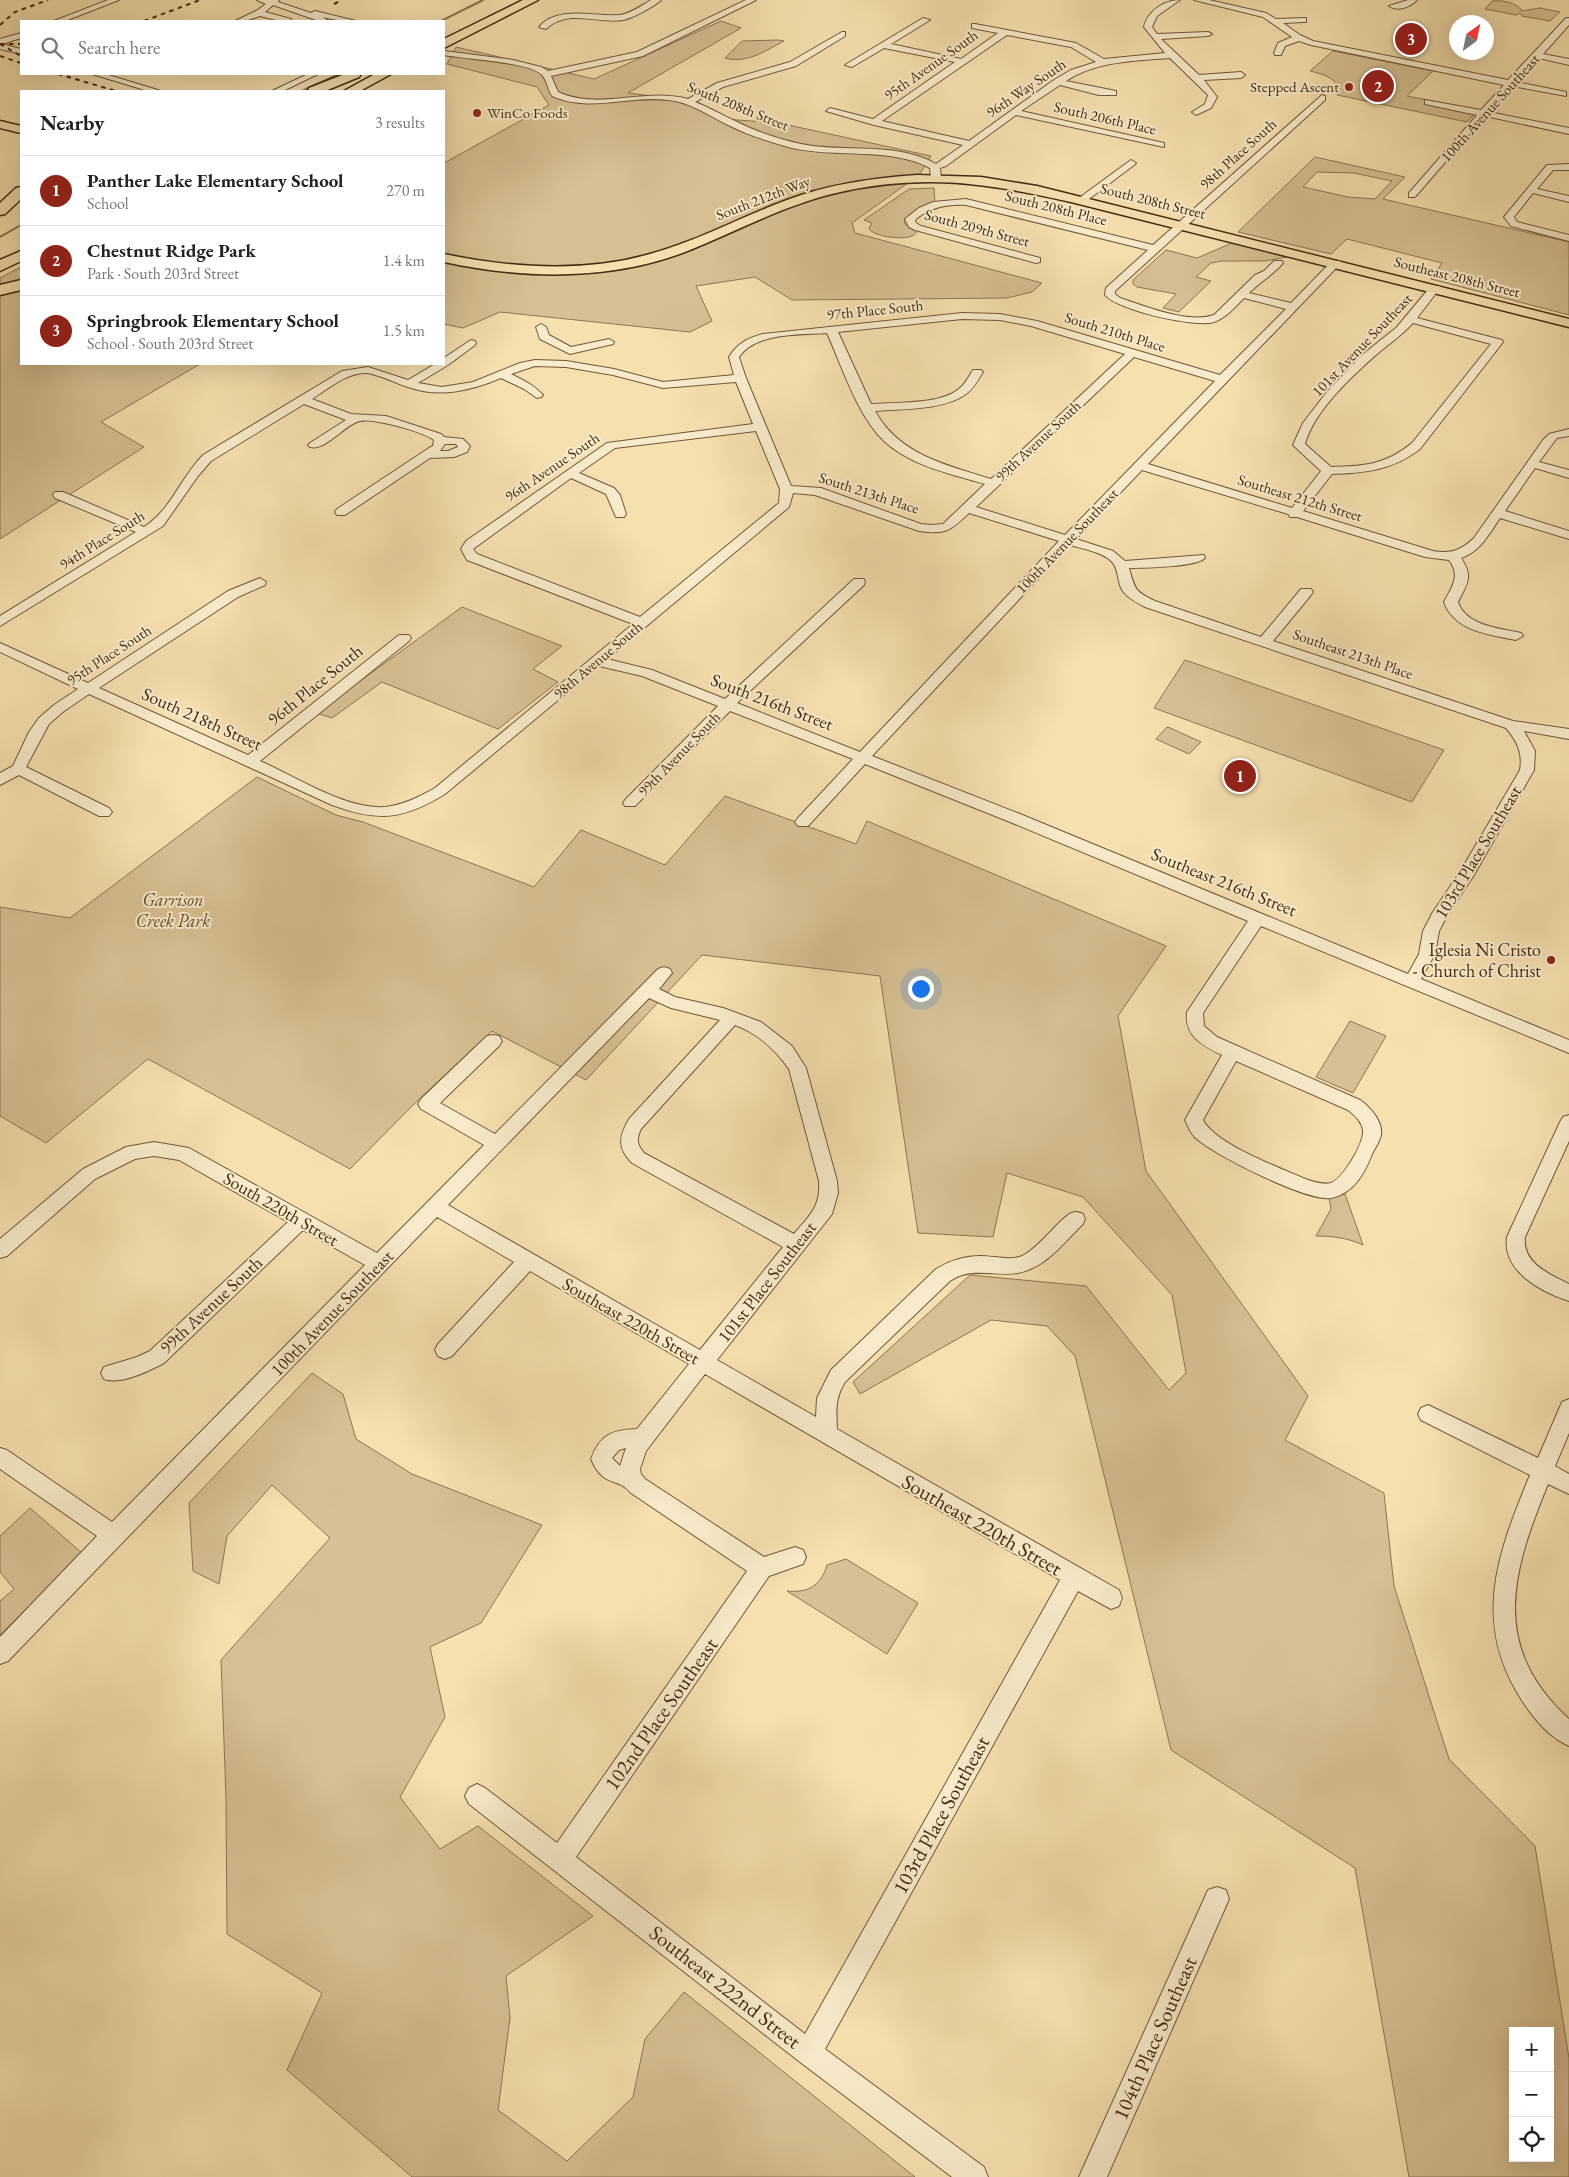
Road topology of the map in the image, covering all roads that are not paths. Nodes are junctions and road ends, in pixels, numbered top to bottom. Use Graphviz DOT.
graph roads {
  1 [pos="115,0"];
  2 [pos="261,0"];
  3 [pos="515,0"];
  4 [pos="532,0"];
  5 [pos="657,0"];
  6 [pos="752,0"];
  7 [pos="1176,0"];
  8 [pos="1198,0"];
  9 [pos="1413,0"];
  10 [pos="273,1"];
  11 [pos="1393,6"];
  12 [pos="290,7"];
  13 [pos="259,13"];
  14 [pos="61,20"];
  15 [pos="242,20"];
  16 [pos="284,20"];
  17 [pos="322,20"];
  18 [pos="348,20"];
  19 [pos="926,20"];
  20 [pos="1304,20"];
  21 [pos="1569,20"];
  22 [pos="1276,21"];
  23 [pos="975,26"];
  24 [pos="543,27"];
  25 [pos="1005,32"];
  26 [pos="842,34"];
  27 [pos="1208,34"];
  28 [pos="20,35"];
  29 [pos="445,35"];
  30 [pos="1156,37"];
  31 [pos="1298,38"];
  32 [pos="0,44"];
  33 [pos="883,45"];
  34 [pos="446,51"];
  35 [pos="815,51"];
  36 [pos="20,52"];
  37 [pos="1278,52"];
  38 [pos="1172,55"];
  39 [pos="1538,55"];
  40 [pos="806,56"];
  41 [pos="960,61"];
  42 [pos="1103,62"];
  43 [pos="1569,62"];
  44 [pos="849,65"];
  45 [pos="546,74"];
  46 [pos="105,75"];
  47 [pos="312,75"];
  48 [pos="353,75"];
  49 [pos="362,75"];
  50 [pos="383,75"];
  51 [pos="1241,75"];
  52 [pos="1198,78"];
  53 [pos="1058,82"];
  54 [pos="1511,84"];
  55 [pos="154,90"];
  56 [pos="278,90"];
  57 [pos="316,90"];
  58 [pos="332,90"];
  59 [pos="352,90"];
  60 [pos="1113,93"];
  61 [pos="1563,94"];
  62 [pos="1322,98"];
  63 [pos="690,101"];
  64 [pos="1428,102"];
  65 [pos="830,111"];
  66 [pos="1014,112"];
  67 [pos="1196,112"];
  68 [pos="1482,113"];
  69 [pos="874,122"];
  70 [pos="0,124"];
  71 [pos="20,130"];
  72 [pos="1569,132"];
  73 [pos="970,144"];
  74 [pos="1161,145"];
  75 [pos="1131,163"];
  76 [pos="1569,167"];
  77 [pos="936,173"];
  78 [pos="962,179"];
  79 [pos="1531,190"];
  80 [pos="20,192"];
  81 [pos="1412,195"];
  82 [pos="1569,199"];
  83 [pos="1082,200"];
  84 [pos="0,211"];
  85 [pos="911,224"];
  86 [pos="1182,224"];
  87 [pos="1569,238"];
  88 [pos="20,245"];
  89 [pos="1156,248"];
  90 [pos="0,255"];
  91 [pos="20,256"];
  92 [pos="445,258"];
  93 [pos="1036,260"];
  94 [pos="1278,263"];
  95 [pos="1336,263"];
  96 [pos="0,266"];
  97 [pos="20,284"];
  98 [pos="1435,288"];
  99 [pos="0,290"];
  100 [pos="1241,294"];
  101 [pos="1292,308"];
  102 [pos="1000,317"];
  103 [pos="1410,319"];
  104 [pos="1569,323"];
  105 [pos="541,326"];
  106 [pos="831,329"];
  107 [pos="609,342"];
  108 [pos="471,343"];
  109 [pos="570,350"];
  110 [pos="1133,352"];
  111 [pos="445,362"];
  112 [pos="566,364"];
  113 [pos="440,365"];
  114 [pos="977,372"];
  115 [pos="500,374"];
  116 [pos="740,378"];
  117 [pos="1221,379"];
  118 [pos="409,384"];
  119 [pos="537,395"];
  120 [pos="302,399"];
  121 [pos="869,408"];
  122 [pos="356,418"];
  123 [pos="760,427"];
  124 [pos="1569,432"];
  125 [pos="440,440"];
  126 [pos="314,445"];
  127 [pos="430,453"];
  128 [pos="1532,464"];
  129 [pos="1140,466"];
  130 [pos="1328,471"];
  131 [pos="569,473"];
  132 [pos="1569,474"];
  133 [pos="993,483"];
  134 [pos="786,489"];
  135 [pos="59,495"];
  136 [pos="967,508"];
  137 [pos="342,512"];
  138 [pos="1498,513"];
  139 [pos="620,514"];
  140 [pos="1294,514"];
  141 [pos="941,528"];
  142 [pos="146,532"];
  143 [pos="1569,535"];
  144 [pos="1068,540"];
  145 [pos="1453,557"];
  146 [pos="1199,558"];
  147 [pos="1121,565"];
  148 [pos="260,582"];
  149 [pos="859,582"];
  150 [pos="1306,592"];
  151 [pos="0,622"];
  152 [pos="643,623"];
  153 [pos="1516,636"];
  154 [pos="404,638"];
  155 [pos="1265,641"];
  156 [pos="0,646"];
  157 [pos="598,661"];
  158 [pos="586,670"];
  159 [pos="669,682"];
  160 [pos="88,688"];
  161 [pos="727,705"];
  162 [pos="1511,725"];
  163 [pos="1569,734"];
  164 [pos="862,758"];
  165 [pos="249,762"];
  166 [pos="18,769"];
  167 [pos="0,780"];
  168 [pos="630,803"];
  169 [pos="392,811"];
  170 [pos="104,812"];
  171 [pos="803,822"];
  172 [pos="1258,918"];
  173 [pos="664,973"];
  174 [pos="1412,981"];
  175 [pos="647,990"];
  176 [pos="732,1018"];
  177 [pos="493,1042"];
  178 [pos="1569,1047"];
  179 [pos="1232,1052"];
  180 [pos="1569,1122"];
  181 [pos="497,1144"];
  182 [pos="435,1207"];
  183 [pos="1076,1219"];
  184 [pos="301,1221"];
  185 [pos="796,1245"];
  186 [pos="0,1250"];
  187 [pos="527,1261"];
  188 [pos="379,1264"];
  189 [pos="1569,1293"];
  190 [pos="445,1350"];
  191 [pos="703,1363"];
  192 [pos="111,1373"];
  193 [pos="1569,1408"];
  194 [pos="1428,1414"];
  195 [pos="827,1435"];
  196 [pos="642,1438"];
  197 [pos="0,1457"];
  198 [pos="1543,1470"];
  199 [pos="631,1472"];
  200 [pos="1569,1484"];
  201 [pos="113,1535"];
  202 [pos="795,1556"];
  203 [pos="762,1568"];
  204 [pos="1073,1578"];
  205 [pos="1112,1598"];
  206 [pos="0,1654"];
  207 [pos="1569,1734"];
  208 [pos="477,1796"];
  209 [pos="560,1859"];
  210 [pos="1217,1899"];
  211 [pos="809,2053"];
  212 [pos="974,2177"];
  213 [pos="1093,2177"];
  1 -- 14 [label="street"];
  2 -- 10 [label="street"];
  3 -- 29 [label="highway"];
  4 -- 34 [label="highway"];
  5 -- 24 [label="street"];
  6 -- 45 [label="street"];
  7 -- 30 [label="street"];
  8 -- 22 [label="street"];
  9 -- 11 [label="street"];
  10 -- 12 [label="street"];
  10 -- 13 [label="street"];
  12 -- 17 [label="street"];
  12 -- 18 [label="street"];
  13 -- 15 [label="street"];
  13 -- 16 [label="street"];
  19 -- 33 [label="street"];
  20 -- 22 [label="street"];
  21 -- 39 [label="street, 100th Avenue Southeast"];
  22 -- 31 [label="street"];
  23 -- 25 [label="street"];
  25 -- 41 [label="street, 95th Avenue South"];
  25 -- 42 [label="street"];
  26 -- 35 [label="street"];
  27 -- 30 [label="street"];
  28 -- 32 [label="street"];
  30 -- 38 [label="street"];
  31 -- 37 [label="street"];
  31 -- 54 [label="street"];
  32 -- 36 [label="street"];
  33 -- 41 [label="street"];
  33 -- 44 [label="street"];
  34 -- 45 [label="street"];
  35 -- 40 [label="street"];
  35 -- 40 [label="street"];
  38 -- 42 [label="street, 96th Way South"];
  38 -- 52 [label="street"];
  39 -- 43 [label="street"];
  39 -- 54 [label="street, 100th Avenue Southeast"];
  40 -- 63 [label="street"];
  41 -- 69 [label="street, 95th Avenue South"];
  42 -- 53 [label="street, 96th Way South"];
  45 -- 63 [label="street, South 208th Street"];
  46 -- 55 [label="street"];
  47 -- 56 [label="street"];
  48 -- 57 [label="highway"];
  49 -- 58 [label="highway"];
  50 -- 59 [label="highway"];
  51 -- 52 [label="street"];
  52 -- 67 [label="street"];
  53 -- 60 [label="street"];
  53 -- 66 [label="street, 96th Way South"];
  54 -- 61 [label="street"];
  54 -- 68 [label="street, 100th Avenue Southeast"];
  62 -- 86 [label="street, 98th Place South"];
  63 -- 77 [label="street, South 208th Street"];
  64 -- 68 [label="street"];
  65 -- 69 [label="street"];
  66 -- 73 [label="street, 96th Way South"];
  66 -- 74 [label="street, South 206th Place"];
  68 -- 72 [label="street"];
  68 -- 81 [label="street, 100th Avenue Southeast"];
  69 -- 73 [label="street"];
  70 -- 71 [label="main road"];
  73 -- 77 [label="street, 96th Way South"];
  75 -- 83 [label="street"];
  76 -- 79 [label="street"];
  77 -- 78 [label="main road, South 212th Way"];
  77 -- 92 [label="main road, South 212th Way"];
  78 -- 83 [label="main road, South 208th Street"];
  79 -- 82 [label="street"];
  79 -- 87 [label="street"];
  80 -- 84 [label="highway"];
  83 -- 86 [label="main road, South 208th Street"];
  85 -- 89 [label="street, South 208th Place"];
  85 -- 93 [label="street, South 209th Street"];
  86 -- 89 [label="street, 98th Place South"];
  86 -- 95 [label="main road, South 208th Street"];
  88 -- 90 [label="highway"];
  89 -- 100 [label="street, 98th Place South"];
  91 -- 96 [label="highway"];
  94 -- 100 [label="street"];
  95 -- 98 [label="main road, Southeast 208th Street"];
  95 -- 101 [label="street, 100th Avenue Southeast"];
  97 -- 99 [label="highway"];
  98 -- 103 [label="street, 101st Avenue Southeast"];
  98 -- 104 [label="main road, Southeast 208th Street"];
  100 -- 101 [label="street"];
  101 -- 117 [label="street, 100th Avenue Southeast"];
  102 -- 106 [label="street, 97th Place South"];
  102 -- 110 [label="street, South 210th Place"];
  103 -- 130 [label="street, 101st Avenue Southeast"];
  103 -- 130 [label="street"];
  105 -- 109 [label="street"];
  106 -- 116 [label="street, 97th Place South"];
  106 -- 121 [label="street"];
  107 -- 109 [label="street"];
  108 -- 111 [label="street"];
  109 -- 112 [label="street"];
  110 -- 117 [label="street, South 210th Place"];
  110 -- 133 [label="street, 99th Avenue South"];
  112 -- 115 [label="street"];
  112 -- 116 [label="street"];
  113 -- 118 [label="street"];
  114 -- 121 [label="street"];
  115 -- 118 [label="street"];
  115 -- 119 [label="street"];
  116 -- 123 [label="street"];
  117 -- 129 [label="street, 100th Avenue Southeast"];
  118 -- 120 [label="street, 94th Place South"];
  120 -- 122 [label="street"];
  120 -- 142 [label="street, 94th Place South"];
  121 -- 133 [label="street"];
  122 -- 125 [label="street"];
  122 -- 126 [label="street"];
  123 -- 131 [label="street, 96th Avenue South"];
  123 -- 134 [label="street"];
  124 -- 128 [label="street"];
  125 -- 127 [label="street"];
  125 -- 127 [label="street"];
  127 -- 137 [label="street"];
  128 -- 132 [label="street"];
  128 -- 138 [label="street"];
  129 -- 140 [label="street, Southeast 212th Street"];
  129 -- 144 [label="street, 100th Avenue Southeast"];
  130 -- 140 [label="street"];
  131 -- 139 [label="street"];
  131 -- 152 [label="street, 96th Avenue South"];
  133 -- 136 [label="street, 99th Avenue South"];
  134 -- 141 [label="street, South 213th Place"];
  134 -- 152 [label="street, 98th Avenue South"];
  135 -- 142 [label="street"];
  136 -- 141 [label="street, 99th Avenue South"];
  136 -- 144 [label="street"];
  138 -- 143 [label="street"];
  138 -- 145 [label="street"];
  140 -- 145 [label="street, Southeast 212th Street"];
  142 -- 151 [label="street, 94th Place South"];
  144 -- 147 [label="street"];
  144 -- 164 [label="street, 100th Avenue Southeast"];
  145 -- 153 [label="street"];
  146 -- 147 [label="street"];
  147 -- 155 [label="street, Southeast 213th Place"];
  148 -- 160 [label="street, 95th Place South"];
  149 -- 161 [label="street, 99th Avenue South"];
  150 -- 155 [label="street"];
  152 -- 157 [label="street, 98th Avenue South"];
  154 -- 165 [label="street, 96th Place South"];
  155 -- 162 [label="street, Southeast 213th Place"];
  156 -- 160 [label="street, South 218th Street"];
  157 -- 158 [label="street, 98th Avenue South"];
  157 -- 159 [label="street, South 216th Street"];
  158 -- 159 [label="street, South 216th Street"];
  158 -- 169 [label="street, 98th Avenue South"];
  159 -- 161 [label="street, South 216th Street"];
  160 -- 165 [label="street, South 218th Street"];
  160 -- 166 [label="street, 95th Place South"];
  161 -- 164 [label="street, South 216th Street"];
  161 -- 168 [label="street, 99th Avenue South"];
  162 -- 163 [label="street, Southeast 213th Place"];
  162 -- 174 [label="street, 103rd Place Southeast"];
  164 -- 171 [label="street, 100th Avenue Southeast"];
  164 -- 172 [label="street, Southeast 216th Street"];
  165 -- 169 [label="street, South 218th Street"];
  166 -- 167 [label="street"];
  166 -- 170 [label="street"];
  172 -- 174 [label="street, Southeast 216th Street"];
  172 -- 179 [label="street"];
  173 -- 175 [label="street, 100th Avenue Southeast"];
  174 -- 178 [label="street, Southeast 216th Street"];
  175 -- 176 [label="street"];
  175 -- 181 [label="street, 100th Avenue Southeast"];
  176 -- 185 [label="street, 101st Place Southeast"];
  176 -- 185 [label="street"];
  177 -- 181 [label="street"];
  179 -- 179 [label="street"];
  180 -- 189 [label="street"];
  181 -- 182 [label="street, 100th Avenue Southeast"];
  182 -- 187 [label="street, Southeast 220th Street"];
  182 -- 188 [label="street, 100th Avenue Southeast"];
  183 -- 195 [label="street"];
  184 -- 186 [label="street, South 220th Street"];
  184 -- 188 [label="street, South 220th Street"];
  184 -- 192 [label="street, 99th Avenue South"];
  185 -- 191 [label="street, 101st Place Southeast"];
  187 -- 190 [label="street"];
  187 -- 191 [label="street, Southeast 220th Street"];
  188 -- 201 [label="street, 100th Avenue Southeast"];
  191 -- 195 [label="street, Southeast 220th Street"];
  191 -- 196 [label="street, 101st Place Southeast"];
  193 -- 198 [label="street"];
  194 -- 198 [label="street"];
  195 -- 204 [label="street, Southeast 220th Street"];
  196 -- 199 [label="street, 101st Place Southeast"];
  196 -- 199 [label="street"];
  197 -- 201 [label="street"];
  198 -- 200 [label="street"];
  198 -- 207 [label="street"];
  199 -- 203 [label="street"];
  201 -- 206 [label="street, 100th Avenue Southeast"];
  202 -- 203 [label="street"];
  203 -- 209 [label="street, 102nd Place Southeast"];
  204 -- 205 [label="street, Southeast 220th Street"];
  204 -- 211 [label="street, 103rd Place Southeast"];
  208 -- 209 [label="street, Southeast 222nd Street"];
  209 -- 211 [label="street, Southeast 222nd Street"];
  210 -- 213 [label="street, 104th Place Southeast"];
  211 -- 212 [label="street, Southeast 222nd Street"];
}
